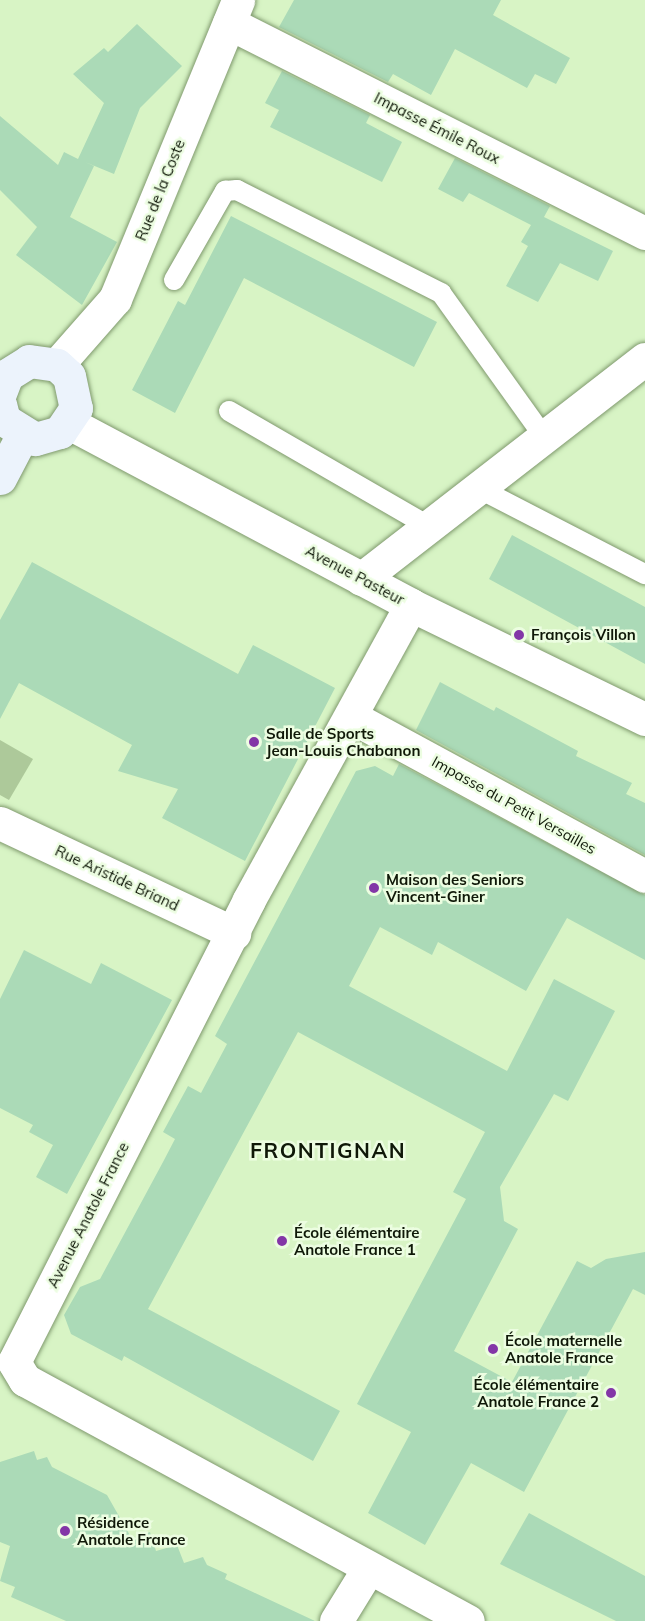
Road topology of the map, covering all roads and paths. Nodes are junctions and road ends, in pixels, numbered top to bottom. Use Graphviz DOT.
graph roads {
  1 [pos="233,11"];
  2 [pos="645,233"];
  3 [pos="174,280"];
  4 [pos="645,359"];
  5 [pos="57,365"];
  6 [pos="2,384"];
  7 [pos="230,411"];
  8 [pos="69,423"];
  9 [pos="22,436"];
  10 [pos="544,437"];
  11 [pos="0,478"];
  12 [pos="480,489"];
  13 [pos="429,526"];
  14 [pos="645,574"];
  15 [pos="361,579"];
  16 [pos="411,605"];
  17 [pos="352,717"];
  18 [pos="645,719"];
  19 [pos="0,823"];
  20 [pos="645,876"];
  21 [pos="234,933"];
  22 [pos="368,1569"];
  23 [pos="336,1621"];
  24 [pos="468,1621"];
  1 -- 2 [label="street, Impasse Émile Roux"];
  1 -- 5 [label="street, Rue de la Coste"];
  3 -- 10 [label="lane"];
  4 -- 10 [label="street"];
  5 -- 6 [label="main road"];
  5 -- 8 [label="main road"];
  6 -- 9 [label="main road"];
  7 -- 13 [label="lane"];
  8 -- 9 [label="main road"];
  8 -- 15 [label="street, Avenue Pasteur"];
  9 -- 11 [label="main road"];
  10 -- 12 [label="street"];
  12 -- 13 [label="street"];
  12 -- 14 [label="lane"];
  13 -- 15 [label="street"];
  15 -- 16 [label="street, Avenue Pasteur"];
  16 -- 17 [label="street, Avenue Anatole France"];
  16 -- 18 [label="street, Avenue Pasteur"];
  17 -- 20 [label="street, Impasse du Petit Versailles"];
  17 -- 21 [label="street, Avenue Anatole France"];
  19 -- 21 [label="street, Rue Aristide Briand"];
  21 -- 22 [label="street, Avenue Anatole France"];
  22 -- 23 [label="street"];
  22 -- 24 [label="street, Avenue Anatole France"];
}
